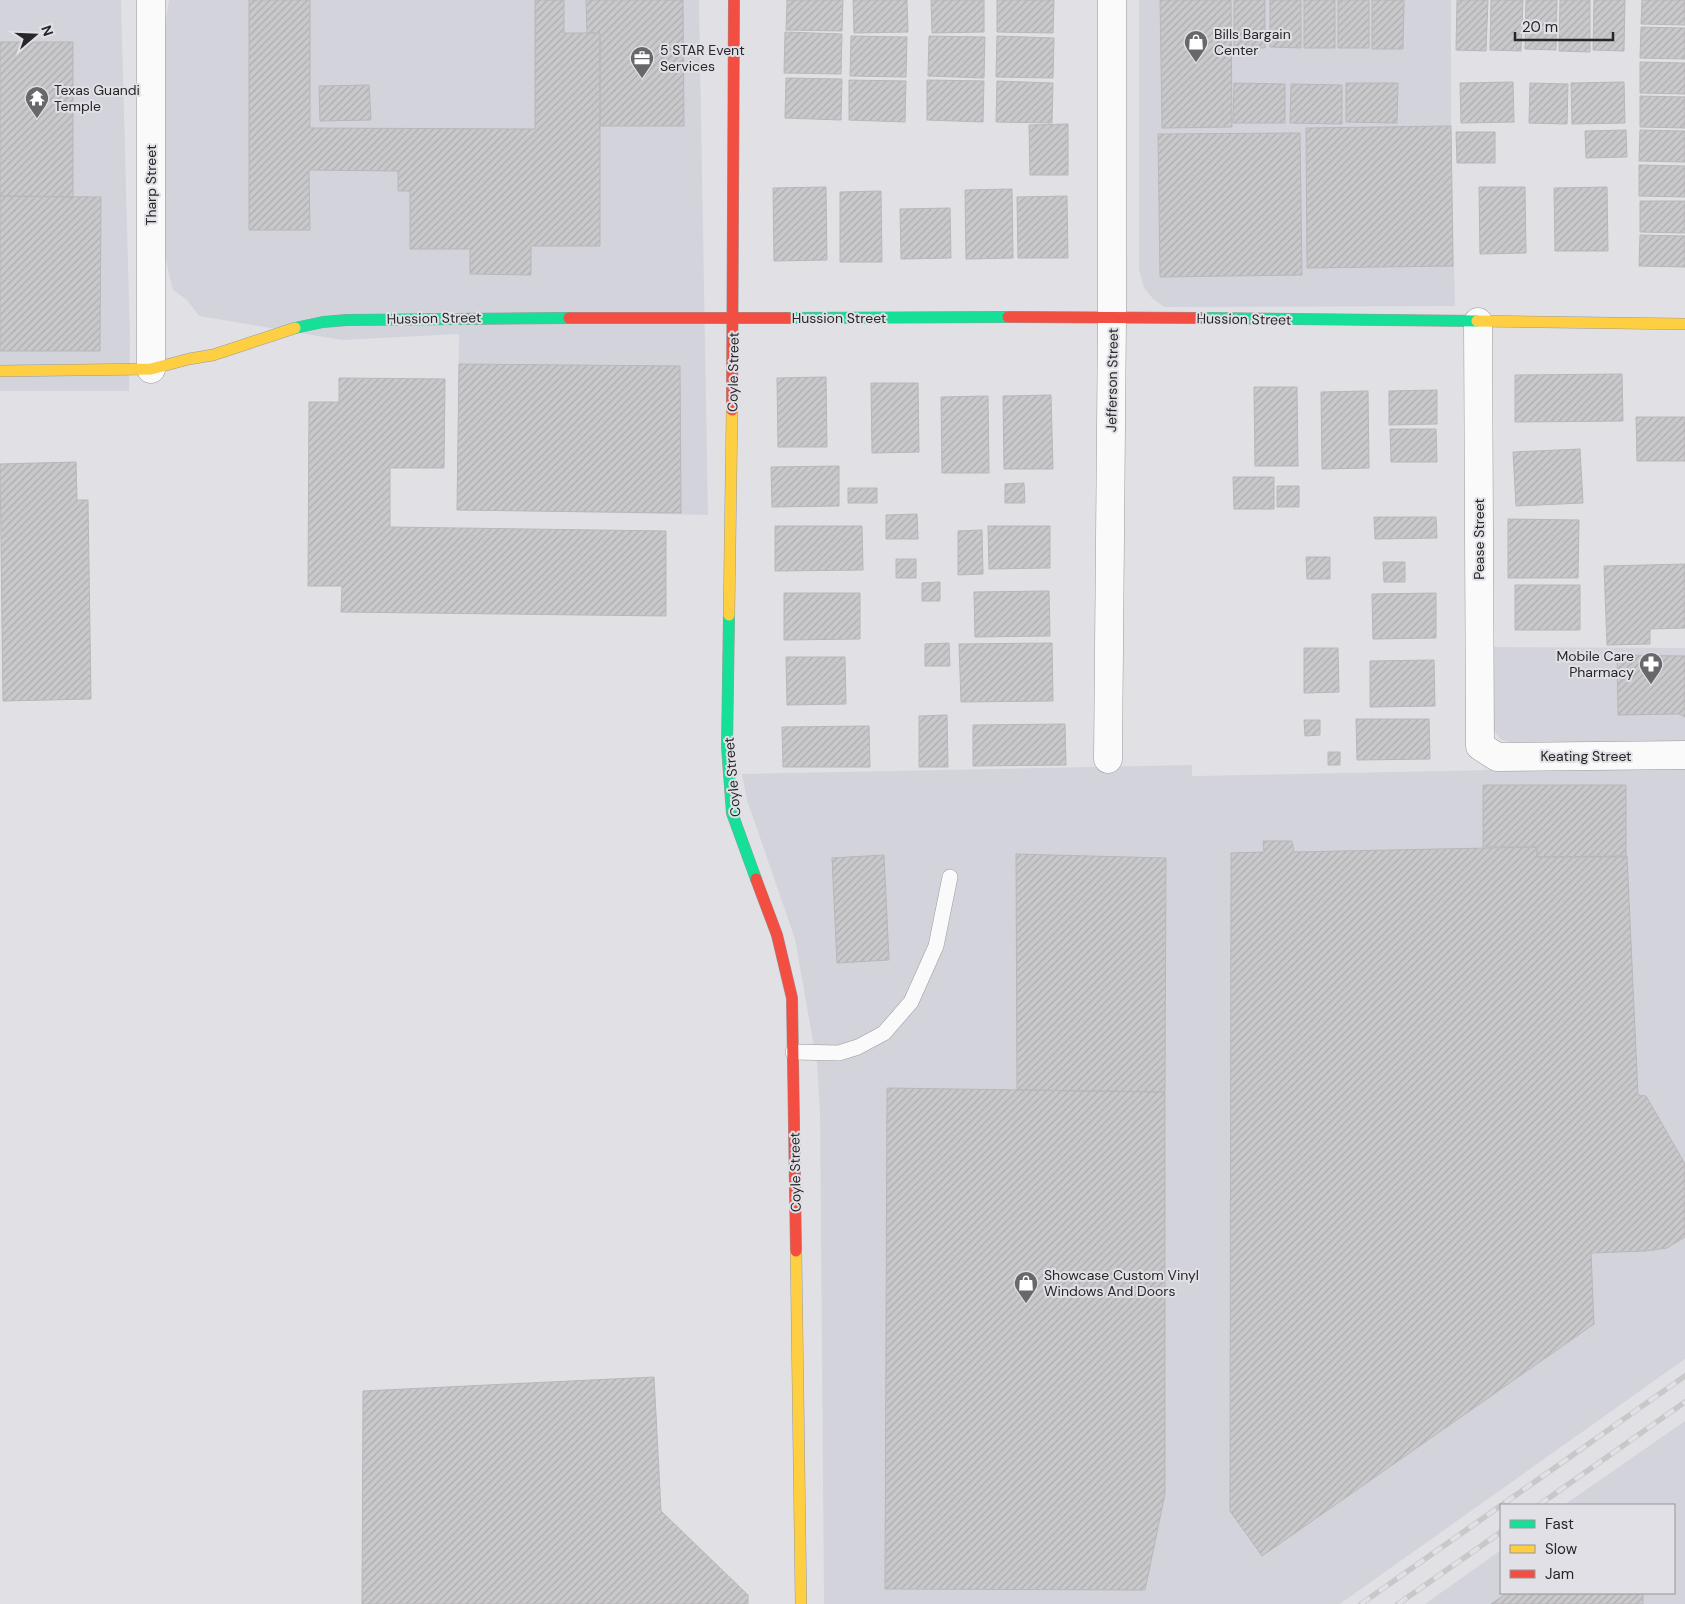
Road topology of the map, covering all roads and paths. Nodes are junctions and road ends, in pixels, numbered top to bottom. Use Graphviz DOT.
graph roads {
  1 [pos="151,0"];
  2 [pos="734,0"];
  3 [pos="1112,0"];
  4 [pos="1112,317"];
  5 [pos="734,319"];
  6 [pos="1478,322"];
  7 [pos="1685,324"];
  8 [pos="151,369"];
  9 [pos="0,371"];
  10 [pos="1488,752"];
  11 [pos="1685,756"];
  12 [pos="1108,759"];
  13 [pos="950,877"];
  14 [pos="793,1052"];
  15 [pos="801,1604"];
  1 -- 8 [label="street, Tharp Street"];
  2 -- 5 [label="street, Coyle Street"];
  3 -- 4 [label="street, Jefferson Street"];
  4 -- 5 [label="street, Hussion Street"];
  4 -- 6 [label="street, Hussion Street"];
  4 -- 12 [label="street, Jefferson Street"];
  5 -- 8 [label="street, Hussion Street"];
  5 -- 14 [label="street, Coyle Street"];
  6 -- 7 [label="street, Hussion Street"];
  6 -- 10 [label="street, Pease Street"];
  8 -- 9 [label="street, Hussion Street"];
  10 -- 11 [label="street, Keating Street"];
  13 -- 14 [label="lane"];
  14 -- 15 [label="street, Coyle Street"];
}
